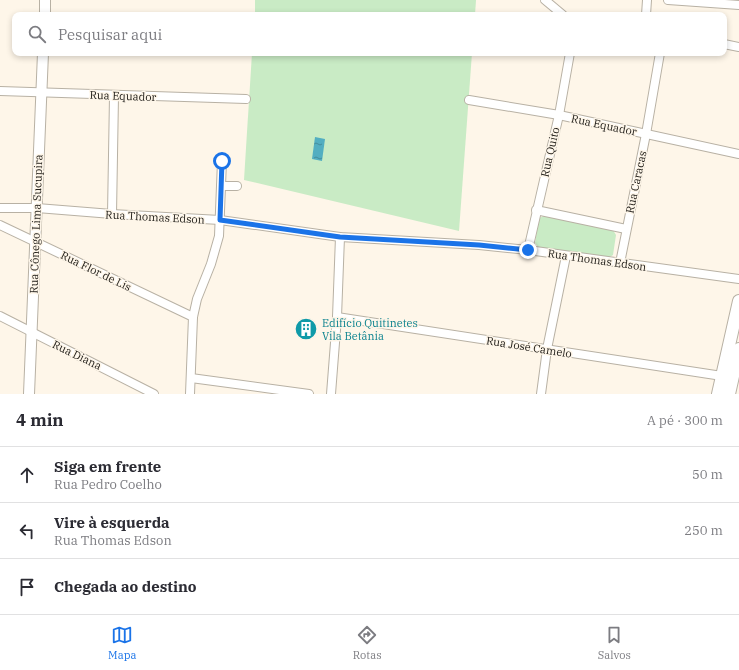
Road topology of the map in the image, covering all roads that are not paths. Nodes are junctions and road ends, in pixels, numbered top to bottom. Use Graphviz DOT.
graph roads {
  1 [pos="45,0"];
  2 [pos="545,0"];
  3 [pos="647,0"];
  4 [pos="668,0"];
  5 [pos="739,4"];
  6 [pos="45,12"];
  7 [pos="559,12"];
  8 [pos="646,12"];
  9 [pos="727,45"];
  10 [pos="739,47"];
  11 [pos="43,56"];
  12 [pos="569,56"];
  13 [pos="659,56"];
  14 [pos="0,91"];
  15 [pos="41,93"];
  16 [pos="114,96"];
  17 [pos="246,99"];
  18 [pos="469,100"];
  19 [pos="558,115"];
  20 [pos="646,134"];
  21 [pos="739,154"];
  22 [pos="222,161"];
  23 [pos="221,186"];
  24 [pos="237,186"];
  25 [pos="0,208"];
  26 [pos="36,208"];
  27 [pos="536,210"];
  28 [pos="112,214"];
  29 [pos="220,220"];
  30 [pos="0,225"];
  31 [pos="626,229"];
  32 [pos="340,237"];
  33 [pos="35,242"];
  34 [pos="528,250"];
  35 [pos="566,256"];
  36 [pos="620,263"];
  37 [pos="739,279"];
  38 [pos="739,300"];
  39 [pos="0,316"];
  40 [pos="193,317"];
  41 [pos="337,317"];
  42 [pos="31,333"];
  43 [pos="547,349"];
  44 [pos="739,349"];
  45 [pos="722,376"];
  46 [pos="191,378"];
  47 [pos="265,391"];
  48 [pos="29,394"];
  49 [pos="154,394"];
  50 [pos="190,394"];
  51 [pos="309,394"];
  52 [pos="331,394"];
  53 [pos="540,394"];
  54 [pos="718,394"];
  55 [pos="729,394"];
  1 -- 6 [label="street"];
  2 -- 7 [label="street"];
  3 -- 8 [label="street"];
  4 -- 5 [label="street"];
  9 -- 10 [label="street"];
  11 -- 15 [label="street, Rua Cônego Lima Sucupira"];
  12 -- 19 [label="street, Rua Quito"];
  13 -- 20 [label="street, Rua Caracas"];
  14 -- 15 [label="street, Rua Equador"];
  15 -- 16 [label="street, Rua Equador"];
  15 -- 26 [label="street, Rua Cônego Lima Sucupira"];
  16 -- 17 [label="street, Rua Equador"];
  16 -- 28 [label="street"];
  18 -- 19 [label="street, Rua Equador"];
  19 -- 20 [label="street, Rua Equador"];
  19 -- 27 [label="street, Rua Quito"];
  20 -- 21 [label="street, Rua Equador"];
  20 -- 31 [label="street, Rua Caracas"];
  22 -- 23 [label="street"];
  23 -- 24 [label="street"];
  23 -- 29 [label="street"];
  25 -- 26 [label="street, Rua Thomas Edson"];
  26 -- 28 [label="street, Rua Thomas Edson"];
  26 -- 33 [label="street, Rua Cônego Lima Sucupira"];
  27 -- 31 [label="street"];
  27 -- 34 [label="street, Rua Quito"];
  28 -- 29 [label="street, Rua Thomas Edson"];
  29 -- 32 [label="street, Rua Thomas Edson"];
  29 -- 40 [label="street"];
  30 -- 33 [label="street, Rua Flor de Lis"];
  31 -- 36 [label="street, Rua Caracas"];
  32 -- 34 [label="street, Rua Thomas Edson"];
  32 -- 41 [label="street"];
  33 -- 40 [label="street, Rua Flor de Lis"];
  33 -- 42 [label="street, Rua Cônego Lima Sucupira"];
  34 -- 35 [label="street, Rua Thomas Edson"];
  35 -- 36 [label="street, Rua Thomas Edson"];
  35 -- 43 [label="street"];
  36 -- 37 [label="street, Rua Thomas Edson"];
  38 -- 45 [label="main road"];
  39 -- 42 [label="street, Rua Diana"];
  40 -- 46 [label="street"];
  41 -- 43 [label="street, Rua José Camelo"];
  41 -- 52 [label="street"];
  42 -- 48 [label="street, Rua Cônego Lima Sucupira"];
  42 -- 49 [label="street, Rua Diana"];
  43 -- 45 [label="street, Rua José Camelo"];
  43 -- 53 [label="street"];
  44 -- 55 [label="main road"];
  45 -- 54 [label="main road"];
  46 -- 47 [label="street"];
  46 -- 50 [label="street"];
  47 -- 51 [label="street"];
}
